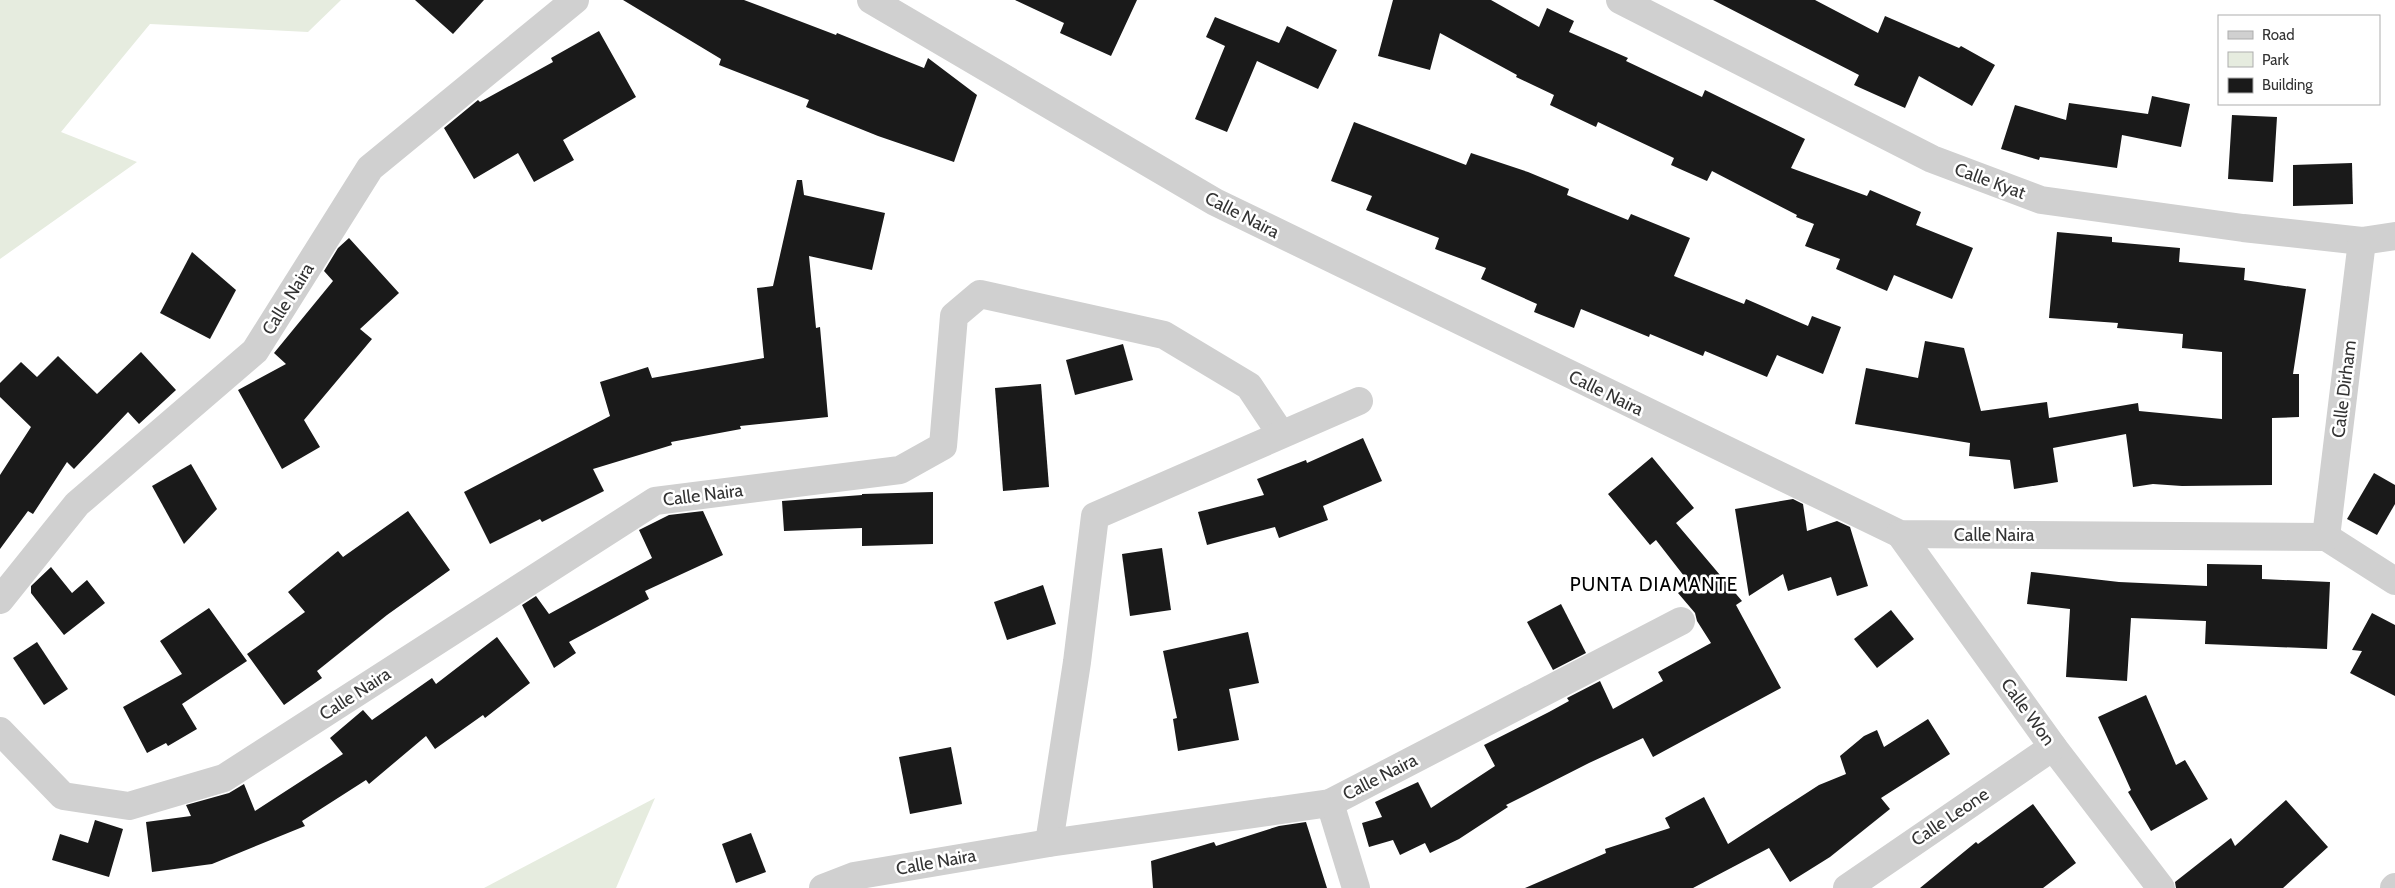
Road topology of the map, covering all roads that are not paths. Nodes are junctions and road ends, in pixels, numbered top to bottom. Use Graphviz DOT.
graph roads {
  1 [pos="574,0"];
  2 [pos="871,0"];
  3 [pos="1620,0"];
  4 [pos="2395,236"];
  5 [pos="2362,241"];
  6 [pos="1359,401"];
  7 [pos="1281,434"];
  8 [pos="1900,534"];
  9 [pos="2326,537"];
  10 [pos="2395,581"];
  11 [pos="0,600"];
  12 [pos="1681,622"];
  13 [pos="0,731"];
  14 [pos="2053,747"];
  15 [pos="1330,803"];
  16 [pos="1049,842"];
  17 [pos="824,888"];
  18 [pos="1356,888"];
  19 [pos="1847,888"];
  20 [pos="2161,888"];
  1 -- 11 [label="street, Calle Naira"];
  2 -- 8 [label="street, Calle Naira"];
  3 -- 5 [label="street, Calle Kyat"];
  4 -- 5 [label="street, Calle Kyat"];
  5 -- 9 [label="street, Calle Dirham"];
  6 -- 7 [label="street"];
  7 -- 13 [label="street, Calle Naira"];
  7 -- 16 [label="street"];
  8 -- 9 [label="street, Calle Naira"];
  8 -- 14 [label="street, Calle Won"];
  9 -- 10 [label="street"];
  12 -- 15 [label="street, Calle Naira"];
  14 -- 19 [label="street, Calle Leone"];
  14 -- 20 [label="street, Calle Won"];
  15 -- 16 [label="street, Calle Naira"];
  15 -- 18 [label="street"];
  16 -- 17 [label="street, Calle Naira"];
}
